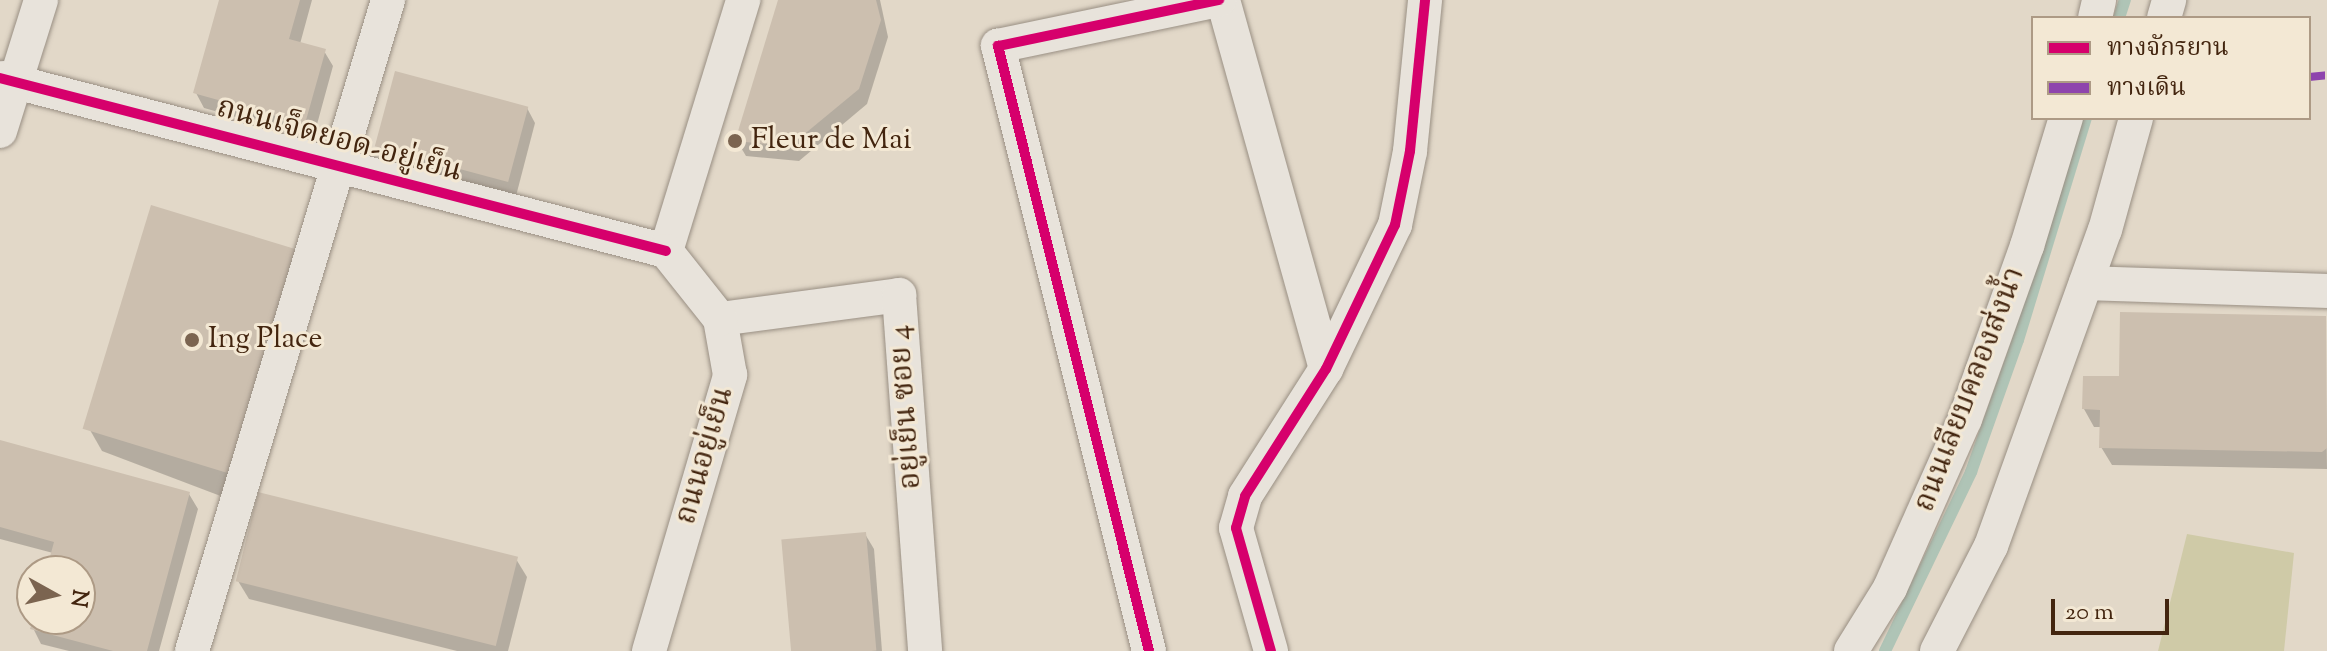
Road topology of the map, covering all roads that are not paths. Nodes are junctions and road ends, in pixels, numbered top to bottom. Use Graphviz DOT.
graph roads {
  1 [pos="41,0"];
  2 [pos="388,0"];
  3 [pos="743,0"];
  4 [pos="1221,0"];
  5 [pos="1425,0"];
  6 [pos="8,80"];
  7 [pos="2065,120"];
  8 [pos="2135,120"];
  9 [pos="0,131"];
  10 [pos="338,166"];
  11 [pos="666,251"];
  12 [pos="2086,283"];
  13 [pos="2327,291"];
  14 [pos="720,319"];
  15 [pos="1326,369"];
  16 [pos="192,651"];
  17 [pos="649,651"];
  18 [pos="925,651"];
  19 [pos="1149,651"];
  20 [pos="1271,651"];
  21 [pos="1851,651"];
  22 [pos="1937,651"];
  1 -- 6 [label="street"];
  2 -- 10 [label="street"];
  3 -- 11 [label="street"];
  4 -- 15 [label="street"];
  4 -- 19 [label="street"];
  5 -- 15 [label="street"];
  6 -- 9 [label="street"];
  6 -- 10 [label="street, ถนนเจ็ดยอด-อยู่เย็น"];
  7 -- 21 [label="street, ถนนเลียบคลองส่งน้ำ"];
  8 -- 12 [label="street"];
  10 -- 11 [label="street, ถนนเจ็ดยอด-อยู่เย็น"];
  10 -- 16 [label="street"];
  11 -- 14 [label="street, ถนนอยู่เย็น"];
  12 -- 13 [label="street"];
  12 -- 22 [label="street"];
  14 -- 17 [label="street, ถนนอยู่เย็น"];
  14 -- 18 [label="street, อยู่เย็น ซอย 4"];
  15 -- 20 [label="street"];
}
